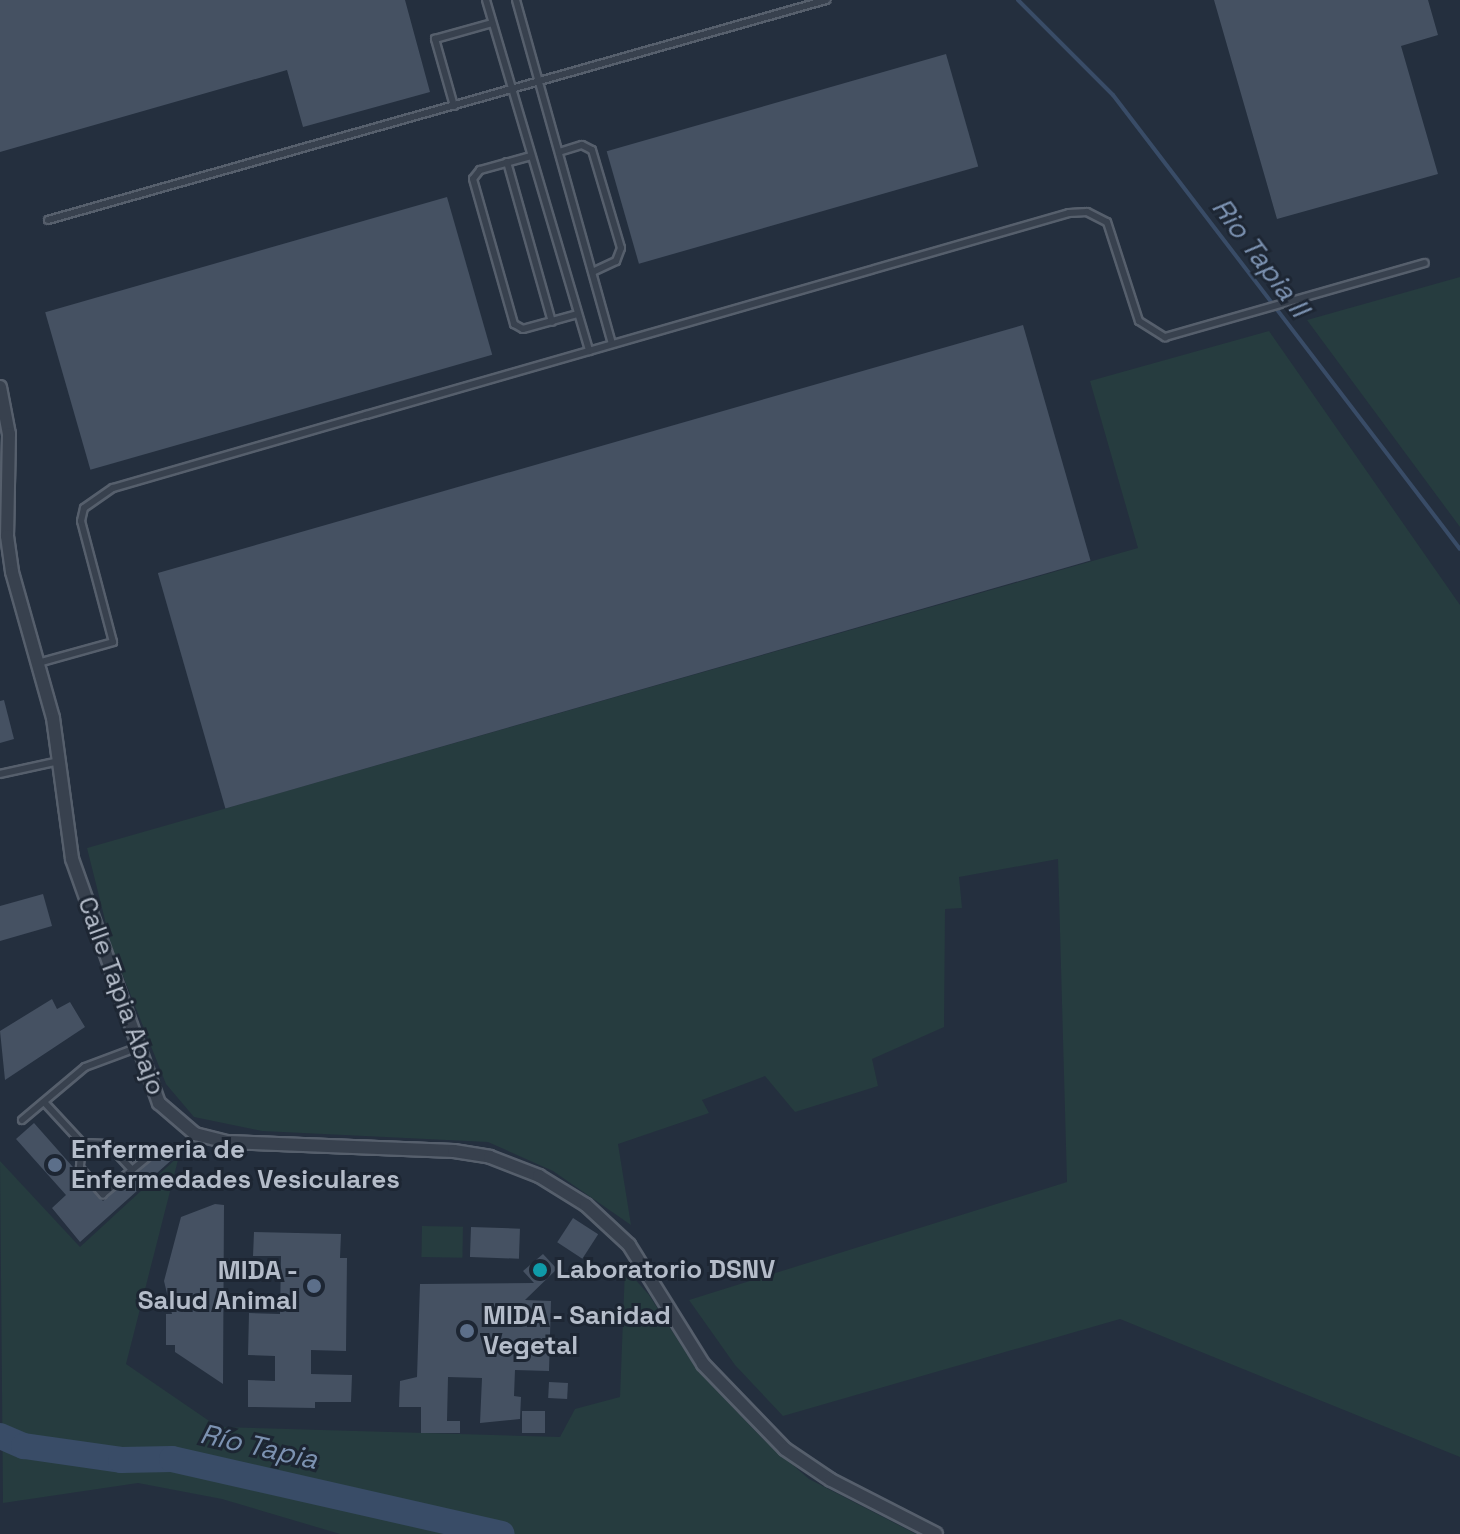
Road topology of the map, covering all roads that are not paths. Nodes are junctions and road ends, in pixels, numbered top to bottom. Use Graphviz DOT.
graph roads {
  1 [pos="486,0"];
  2 [pos="516,0"];
  3 [pos="826,0"];
  4 [pos="492,23"];
  5 [pos="540,83"];
  6 [pos="511,90"];
  7 [pos="454,106"];
  8 [pos="559,152"];
  9 [pos="531,156"];
  10 [pos="507,162"];
  11 [pos="48,220"];
  12 [pos="1425,263"];
  13 [pos="592,272"];
  14 [pos="578,314"];
  15 [pos="552,322"];
  16 [pos="612,344"];
  17 [pos="589,351"];
  18 [pos="0,387"];
  19 [pos="37,663"];
  20 [pos="59,761"];
  21 [pos="0,774"];
  22 [pos="136,1048"];
  23 [pos="44,1102"];
  24 [pos="22,1120"];
  25 [pos="82,1143"];
  26 [pos="155,1151"];
  27 [pos="132,1170"];
  28 [pos="936,1534"];
  1 -- 4 [label="lane"];
  2 -- 5 [label="lane"];
  3 -- 5 [label="lane"];
  4 -- 6 [label="lane"];
  4 -- 7 [label="lane"];
  5 -- 6 [label="lane"];
  5 -- 8 [label="lane"];
  6 -- 7 [label="lane"];
  6 -- 9 [label="lane"];
  7 -- 11 [label="lane"];
  8 -- 13 [label="lane"];
  8 -- 13 [label="lane"];
  9 -- 10 [label="lane"];
  9 -- 14 [label="lane"];
  10 -- 15 [label="lane"];
  10 -- 15 [label="lane"];
  12 -- 16 [label="lane"];
  13 -- 16 [label="lane"];
  14 -- 15 [label="lane"];
  14 -- 17 [label="lane"];
  16 -- 17 [label="lane"];
  17 -- 19 [label="lane"];
  18 -- 19 [label="street, Calle Tapia Abajo"];
  19 -- 20 [label="street, Calle Tapia Abajo"];
  20 -- 21 [label="lane"];
  20 -- 22 [label="street, Calle Tapia Abajo"];
  22 -- 23 [label="lane"];
  22 -- 28 [label="street, Calle Tapia Abajo"];
  23 -- 24 [label="lane"];
  23 -- 25 [label="lane"];
  25 -- 27 [label="lane"];
  25 -- 27 [label="lane"];
  26 -- 27 [label="lane"];
}
